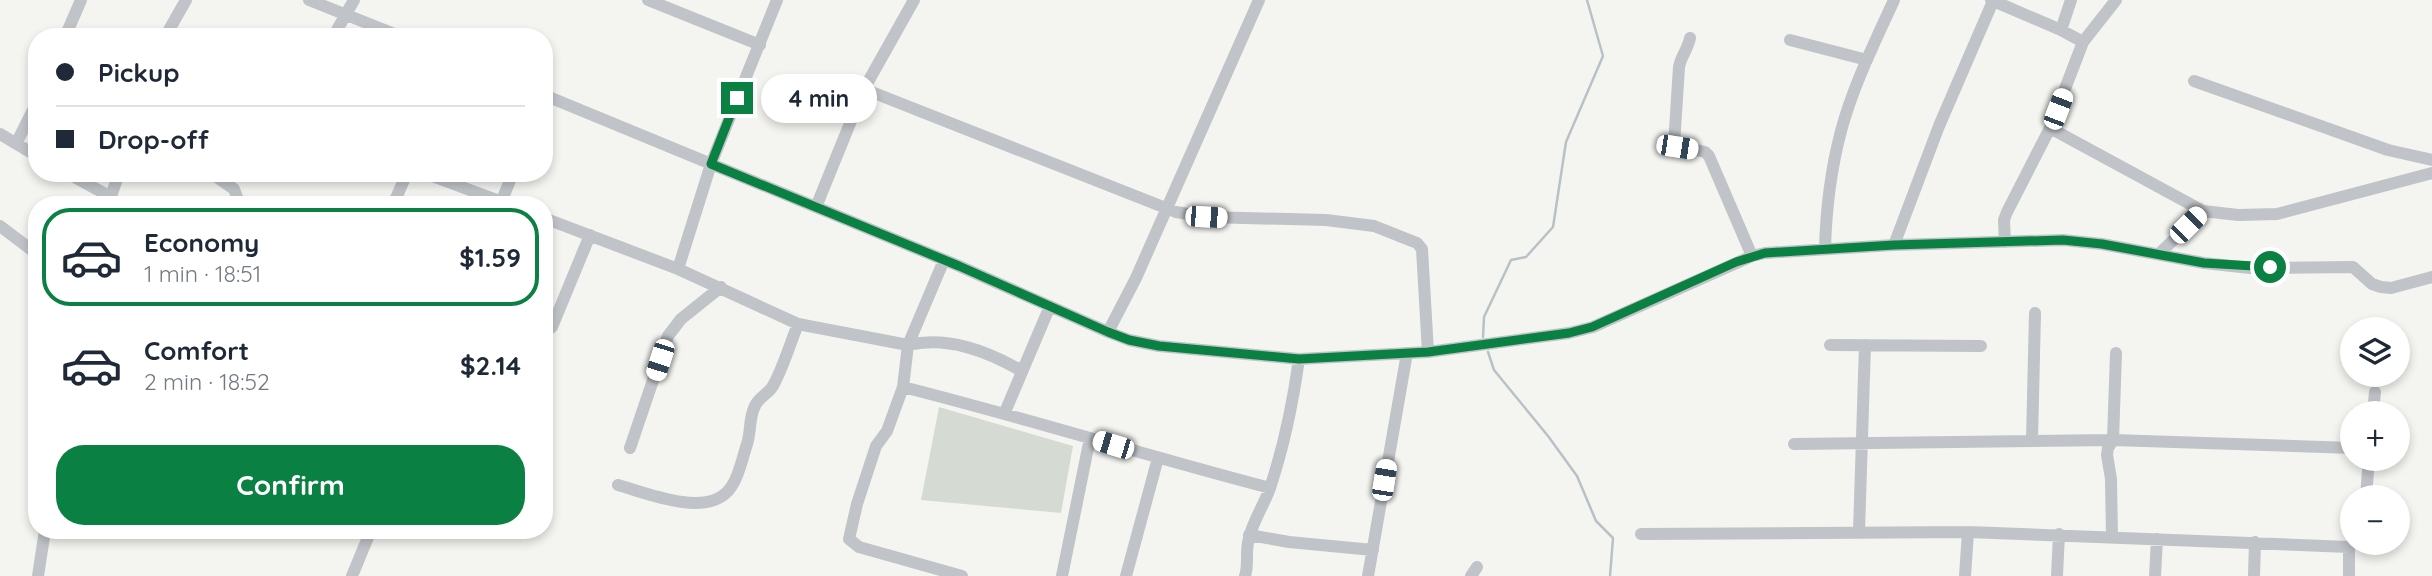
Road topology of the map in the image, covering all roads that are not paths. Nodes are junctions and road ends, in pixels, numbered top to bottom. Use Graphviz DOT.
graph roads {
  1 [pos="81,0"];
  2 [pos="186,0"];
  3 [pos="309,0"];
  4 [pos="354,0"];
  5 [pos="648,0"];
  6 [pos="777,0"];
  7 [pos="914,0"];
  8 [pos="1259,0"];
  9 [pos="1894,0"];
  10 [pos="2071,0"];
  11 [pos="2116,0"];
  12 [pos="1992,1"];
  13 [pos="345,13"];
  14 [pos="69,28"];
  15 [pos="170,28"];
  16 [pos="338,28"];
  17 [pos="381,28"];
  18 [pos="2061,30"];
  19 [pos="1690,38"];
  20 [pos="1790,40"];
  21 [pos="2083,42"];
  22 [pos="760,45"];
  23 [pos="1867,60"];
  24 [pos="2194,81"];
  25 [pos="864,89"];
  26 [pos="553,99"];
  27 [pos="28,120"];
  28 [pos="2050,128"];
  29 [pos="0,134"];
  30 [pos="17,142"];
  31 [pos="28,150"];
  32 [pos="2432,160"];
  33 [pos="711,164"];
  34 [pos="2432,173"];
  35 [pos="81,182"];
  36 [pos="224,182"];
  37 [pos="447,182"];
  38 [pos="102,196"];
  39 [pos="237,196"];
  40 [pos="483,196"];
  41 [pos="816,207"];
  42 [pos="1166,208"];
  43 [pos="2203,211"];
  44 [pos="553,221"];
  45 [pos="0,226"];
  46 [pos="590,234"];
  47 [pos="2005,242"];
  48 [pos="1894,245"];
  49 [pos="28,247"];
  50 [pos="1825,249"];
  51 [pos="2159,254"];
  52 [pos="1752,256"];
  53 [pos="944,260"];
  54 [pos="678,269"];
  55 [pos="2432,277"];
  56 [pos="720,287"];
  57 [pos="1050,306"];
  58 [pos="2035,313"];
  59 [pos="553,322"];
  60 [pos="798,324"];
  61 [pos="1108,332"];
  62 [pos="908,345"];
  63 [pos="1829,345"];
  64 [pos="1865,345"];
  65 [pos="1981,346"];
  66 [pos="1428,352"];
  67 [pos="1407,353"];
  68 [pos="2116,353"];
  69 [pos="1299,359"];
  70 [pos="1022,371"];
  71 [pos="903,387"];
  72 [pos="2375,391"];
  73 [pos="2374,401"];
  74 [pos="1005,412"];
  75 [pos="1090,438"];
  76 [pos="2032,440"];
  77 [pos="2113,440"];
  78 [pos="1860,442"];
  79 [pos="1794,444"];
  80 [pos="630,448"];
  81 [pos="2340,449"];
  82 [pos="1158,458"];
  83 [pos="618,485"];
  84 [pos="1270,488"];
  85 [pos="1859,531"];
  86 [pos="1968,532"];
  87 [pos="1641,534"];
  88 [pos="2059,534"];
  89 [pos="1249,535"];
  90 [pos="2112,537"];
  91 [pos="44,539"];
  92 [pos="367,539"];
  93 [pos="2157,539"];
  94 [pos="2255,542"];
  95 [pos="2340,545"];
  96 [pos="1373,550"];
  97 [pos="2350,555"];
  98 [pos="38,576"];
  99 [pos="352,576"];
  100 [pos="962,576"];
  101 [pos="1062,576"];
  102 [pos="1126,576"];
  103 [pos="1245,576"];
  104 [pos="1368,576"];
  105 [pos="1965,576"];
  106 [pos="2057,576"];
  107 [pos="2155,576"];
  108 [pos="2254,576"];
  109 [pos="2349,576"];
  1 -- 14 [label="street"];
  2 -- 15 [label="street"];
  3 -- 13 [label="street"];
  4 -- 13 [label="street"];
  5 -- 22 [label="street"];
  6 -- 22 [label="street"];
  7 -- 25 [label="street"];
  8 -- 42 [label="street"];
  9 -- 23 [label="street"];
  10 -- 18 [label="street"];
  11 -- 21 [label="street"];
  12 -- 18 [label="street"];
  12 -- 48 [label="street"];
  13 -- 16 [label="street"];
  13 -- 17 [label="street"];
  18 -- 21 [label="street"];
  19 -- 52 [label="street"];
  20 -- 23 [label="street"];
  21 -- 28 [label="street"];
  22 -- 33 [label="street"];
  23 -- 50 [label="street"];
  24 -- 32 [label="street"];
  25 -- 41 [label="street"];
  25 -- 42 [label="street"];
  26 -- 33 [label="street"];
  27 -- 30 [label="street"];
  28 -- 43 [label="street"];
  28 -- 47 [label="street"];
  29 -- 30 [label="street"];
  30 -- 31 [label="street"];
  33 -- 41 [label="street"];
  33 -- 54 [label="street"];
  34 -- 43 [label="street"];
  35 -- 38 [label="street"];
  36 -- 39 [label="street"];
  37 -- 40 [label="street"];
  41 -- 53 [label="street"];
  42 -- 61 [label="street"];
  42 -- 66 [label="street"];
  43 -- 51 [label="street"];
  44 -- 46 [label="street"];
  45 -- 49 [label="street"];
  46 -- 54 [label="street"];
  46 -- 59 [label="street"];
  47 -- 48 [label="street"];
  47 -- 51 [label="street"];
  48 -- 50 [label="street"];
  50 -- 52 [label="street"];
  51 -- 55 [label="street"];
  52 -- 66 [label="street"];
  53 -- 57 [label="street"];
  53 -- 62 [label="street"];
  54 -- 56 [label="street"];
  56 -- 60 [label="street"];
  56 -- 80 [label="street"];
  57 -- 61 [label="street"];
  57 -- 70 [label="street"];
  58 -- 76 [label="street"];
  60 -- 62 [label="street"];
  60 -- 83 [label="street"];
  61 -- 69 [label="street"];
  62 -- 70 [label="street"];
  62 -- 71 [label="street"];
  63 -- 64 [label="street"];
  64 -- 65 [label="street"];
  64 -- 78 [label="street"];
  66 -- 67 [label="street"];
  67 -- 69 [label="street"];
  67 -- 96 [label="street"];
  68 -- 77 [label="street"];
  69 -- 84 [label="street"];
  70 -- 74 [label="street"];
  71 -- 74 [label="street"];
  71 -- 100 [label="street"];
  72 -- 73 [label="street"];
  74 -- 75 [label="street"];
  75 -- 82 [label="street"];
  75 -- 101 [label="street"];
  76 -- 77 [label="street"];
  76 -- 78 [label="street"];
  77 -- 81 [label="street"];
  77 -- 90 [label="street"];
  78 -- 79 [label="street"];
  78 -- 85 [label="street"];
  82 -- 84 [label="street"];
  82 -- 102 [label="street"];
  84 -- 89 [label="street"];
  85 -- 86 [label="street"];
  85 -- 87 [label="street"];
  86 -- 88 [label="street"];
  86 -- 105 [label="street"];
  88 -- 90 [label="street"];
  88 -- 106 [label="street"];
  89 -- 96 [label="street"];
  89 -- 103 [label="street"];
  90 -- 93 [label="street"];
  91 -- 98 [label="street"];
  92 -- 99 [label="street"];
  93 -- 94 [label="street"];
  93 -- 107 [label="street"];
  94 -- 95 [label="street"];
  94 -- 108 [label="street"];
  96 -- 104 [label="street"];
  97 -- 109 [label="street"];
}
